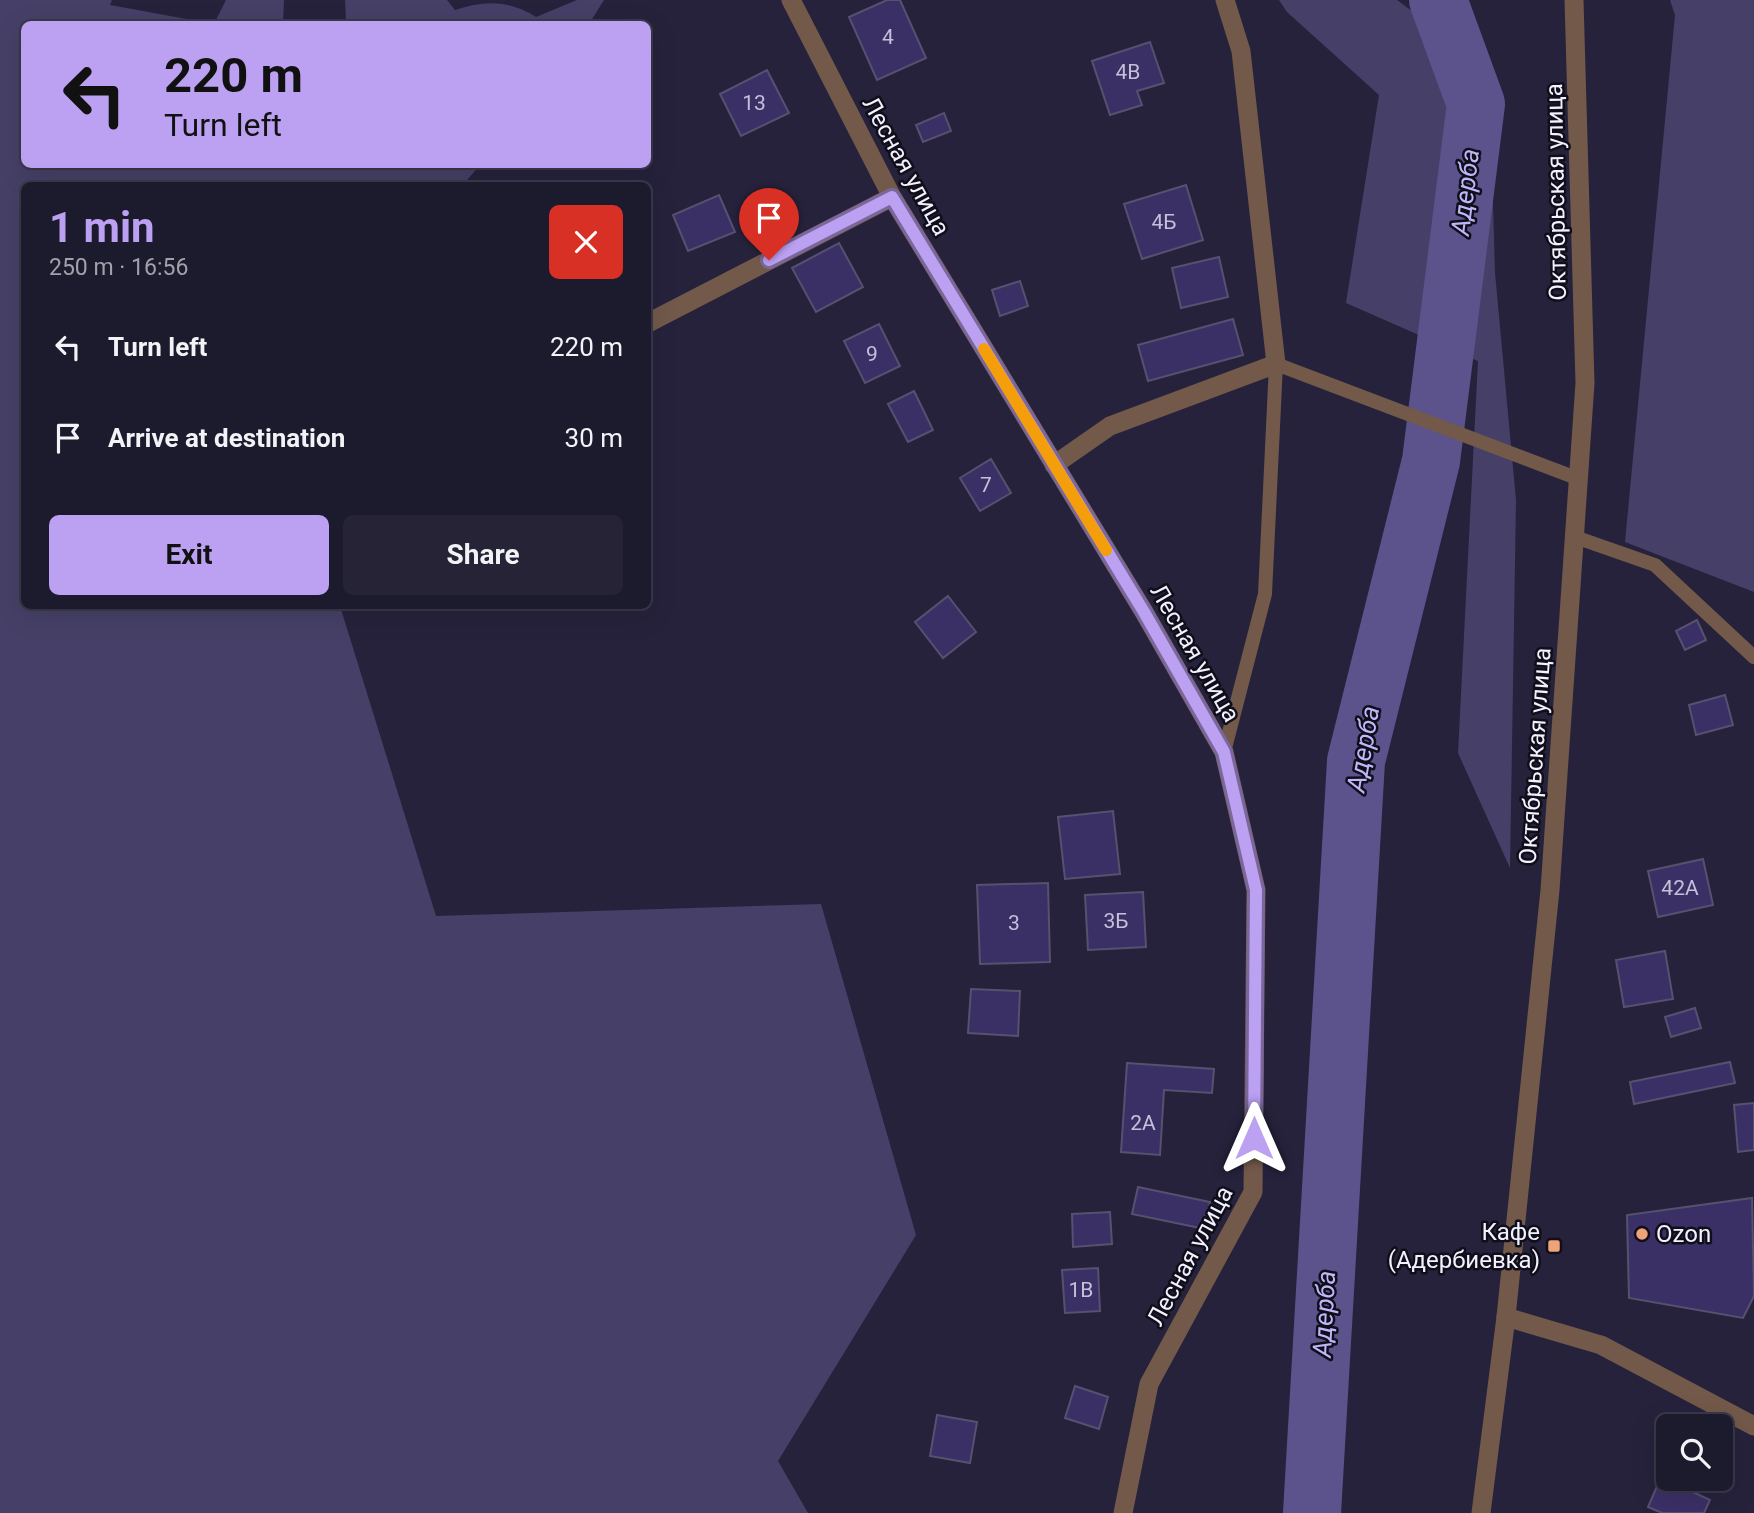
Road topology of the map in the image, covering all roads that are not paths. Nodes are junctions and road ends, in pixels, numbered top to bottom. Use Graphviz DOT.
graph roads {
  1 [pos="792,0"];
  2 [pos="1225,0"];
  3 [pos="1574,0"];
  4 [pos="892,197"];
  5 [pos="651,321"];
  6 [pos="1276,364"];
  7 [pos="1055,465"];
  8 [pos="1579,479"];
  9 [pos="1575,537"];
  10 [pos="1754,657"];
  11 [pos="1224,752"];
  12 [pos="1506,1317"];
  13 [pos="1754,1426"];
  14 [pos="1123,1513"];
  15 [pos="1482,1513"];
  1 -- 4 [label="street, Лесная улица"];
  2 -- 6 [label="street"];
  3 -- 8 [label="street, Октябрьская улица"];
  4 -- 5 [label="street"];
  4 -- 7 [label="street, Лесная улица"];
  6 -- 7 [label="street"];
  6 -- 8 [label="lane"];
  6 -- 11 [label="lane"];
  7 -- 11 [label="street, Лесная улица"];
  8 -- 9 [label="street, Октябрьская улица"];
  9 -- 10 [label="lane"];
  9 -- 12 [label="street, Октябрьская улица"];
  11 -- 14 [label="street, Лесная улица"];
  12 -- 13 [label="street"];
  12 -- 15 [label="street, Октябрьская улица"];
}
